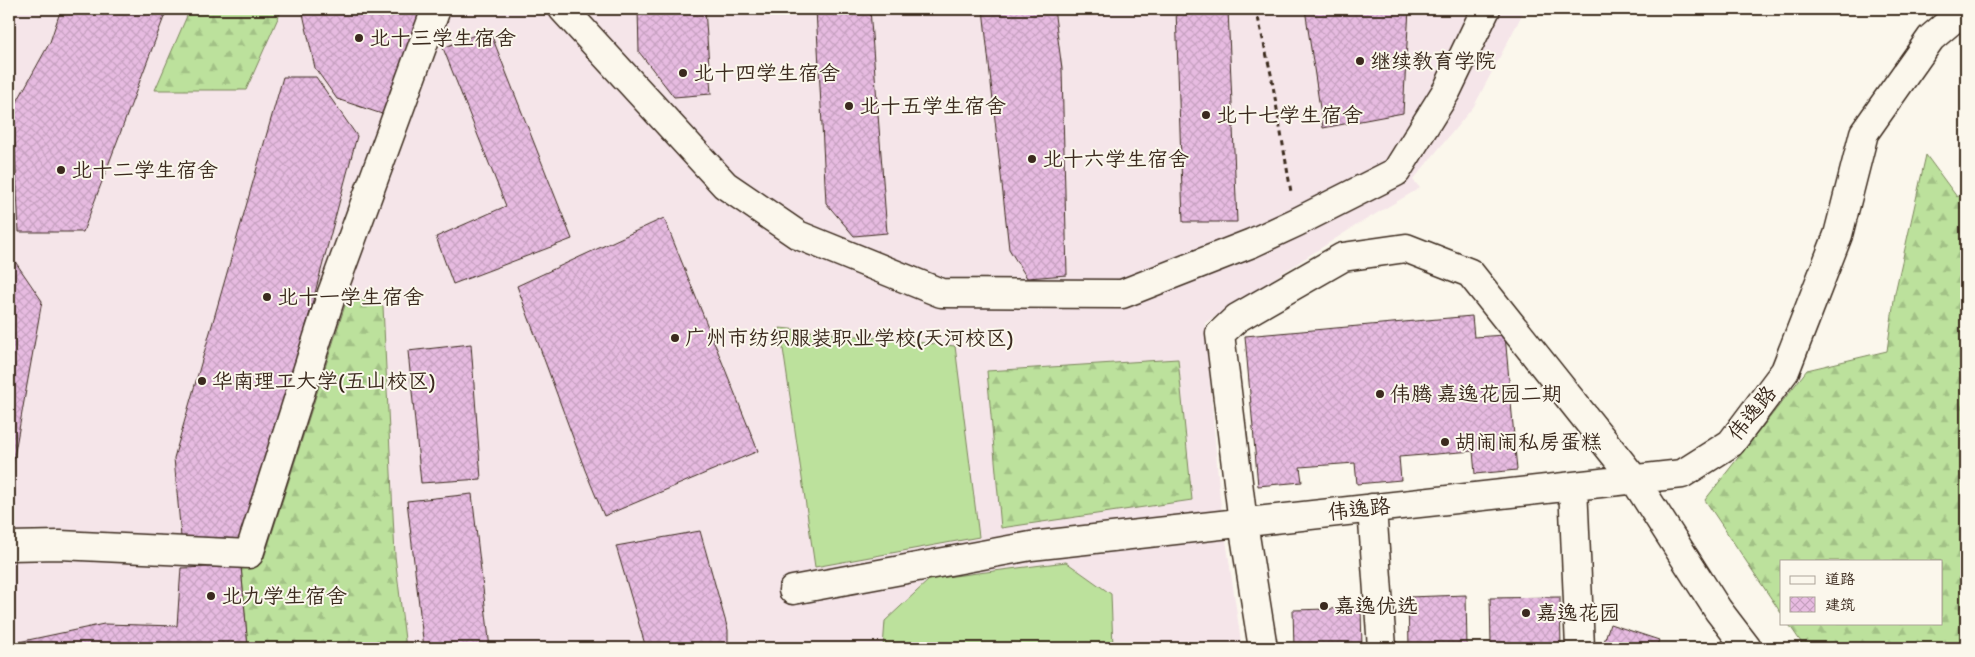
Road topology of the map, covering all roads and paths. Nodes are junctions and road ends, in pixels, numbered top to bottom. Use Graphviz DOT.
graph roads {
  1 [pos="436,9"];
  2 [pos="563,9"];
  3 [pos="1256,9"];
  4 [pos="1486,9"];
  5 [pos="1966,9"];
  6 [pos="1297,222"];
  7 [pos="1634,479"];
  8 [pos="1573,486"];
  9 [pos="1372,508"];
  10 [pos="1233,523"];
  11 [pos="9,546"];
  12 [pos="793,590"];
  13 [pos="1263,648"];
  14 [pos="1382,648"];
  15 [pos="1580,648"];
  16 [pos="1747,648"];
  1 -- 11 [label="street"];
  2 -- 6 [label="street"];
  3 -- 6 [label="path"];
  4 -- 6 [label="street"];
  5 -- 7 [label="street, 伟逸路"];
  7 -- 8 [label="street, 伟逸路"];
  7 -- 10 [label="street"];
  7 -- 16 [label="street"];
  8 -- 9 [label="street, 伟逸路"];
  8 -- 15 [label="street"];
  9 -- 10 [label="street, 伟逸路"];
  9 -- 14 [label="street"];
  10 -- 12 [label="street, 伟逸路"];
  10 -- 13 [label="street"];
}
